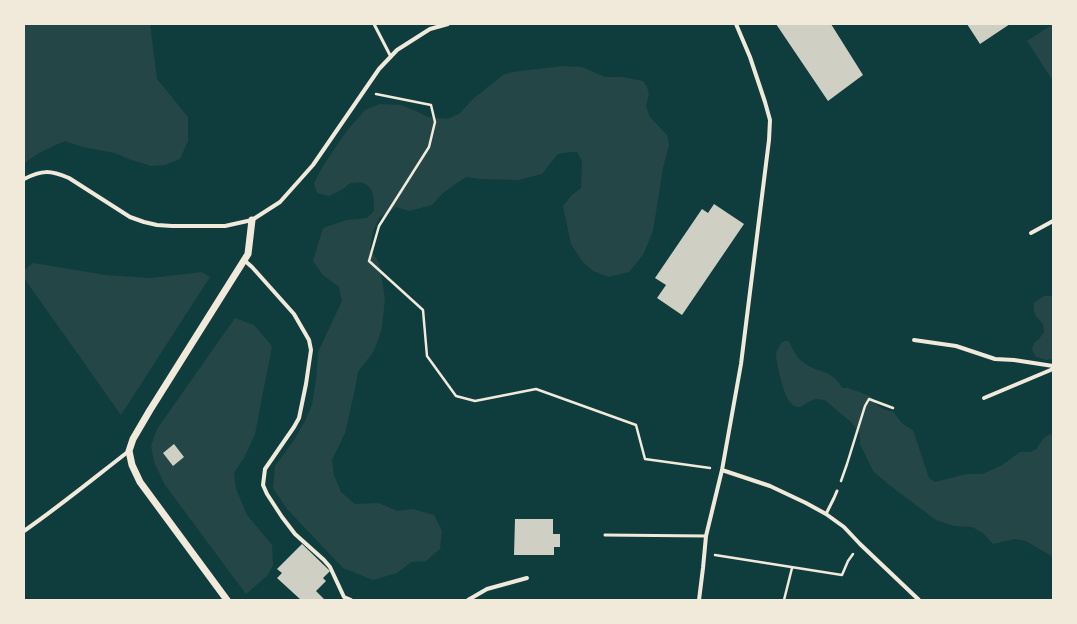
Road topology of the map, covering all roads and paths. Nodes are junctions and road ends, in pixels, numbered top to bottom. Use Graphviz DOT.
graph roads {
  1 [pos="374,24"];
  2 [pos="448,24"];
  3 [pos="736,24"];
  4 [pos="391,57"];
  5 [pos="364,92"];
  6 [pos="24,179"];
  7 [pos="252,220"];
  8 [pos="1053,221"];
  9 [pos="1031,233"];
  10 [pos="244,260"];
  11 [pos="914,340"];
  12 [pos="1053,367"];
  13 [pos="984,398"];
  14 [pos="893,408"];
  15 [pos="129,451"];
  16 [pos="722,470"];
  17 [pos="837,491"];
  18 [pos="826,514"];
  19 [pos="24,531"];
  20 [pos="605,535"];
  21 [pos="706,536"];
  22 [pos="860,544"];
  23 [pos="705,554"];
  24 [pos="792,568"];
  25 [pos="527,578"];
  26 [pos="916,599"];
  27 [pos="227,600"];
  28 [pos="352,600"];
  29 [pos="468,600"];
  30 [pos="699,600"];
  31 [pos="784,600"];
  1 -- 4 [label="lane"];
  2 -- 4 [label="street"];
  3 -- 16 [label="street"];
  4 -- 5 [label="street"];
  5 -- 7 [label="street"];
  5 -- 16 [label="path"];
  6 -- 7 [label="street"];
  7 -- 10 [label="street"];
  8 -- 9 [label="street"];
  10 -- 15 [label="street"];
  10 -- 28 [label="street"];
  11 -- 12 [label="street"];
  12 -- 13 [label="street"];
  14 -- 17 [label="path"];
  15 -- 19 [label="street"];
  15 -- 27 [label="street"];
  16 -- 18 [label="street"];
  16 -- 21 [label="street"];
  17 -- 18 [label="lane"];
  18 -- 22 [label="street"];
  20 -- 21 [label="lane"];
  21 -- 23 [label="street"];
  22 -- 24 [label="path"];
  22 -- 26 [label="street"];
  23 -- 24 [label="path"];
  23 -- 30 [label="street"];
  24 -- 31 [label="path"];
  25 -- 29 [label="street"];
}
